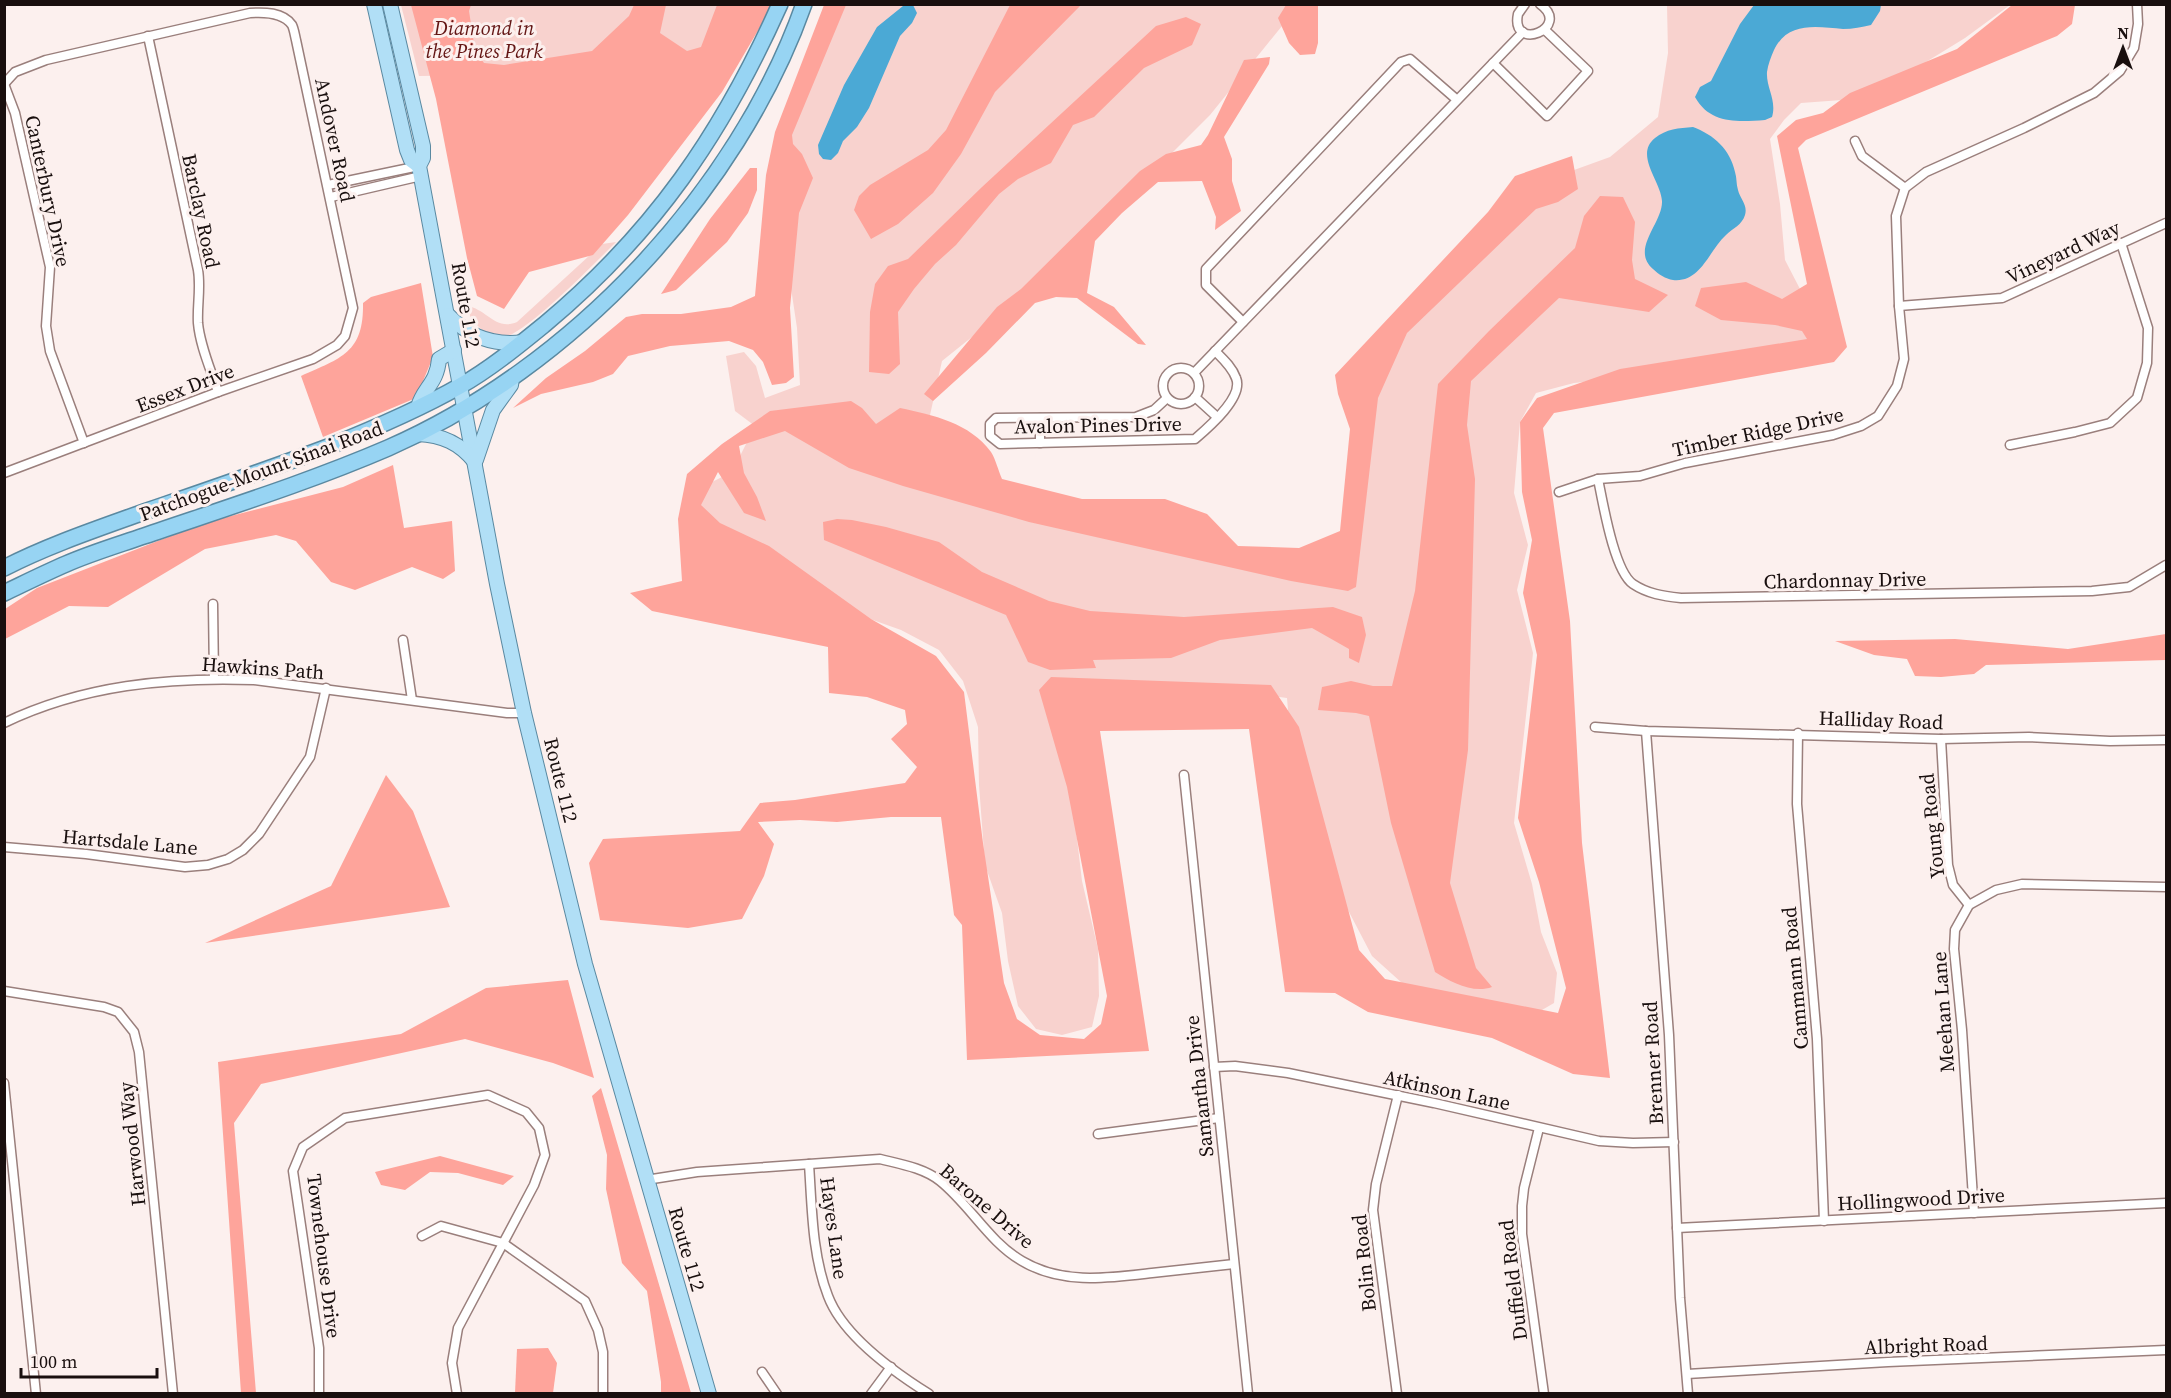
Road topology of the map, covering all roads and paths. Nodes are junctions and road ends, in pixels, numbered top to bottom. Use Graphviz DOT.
graph roads {
  1 [pos="374,4"];
  2 [pos="390,4"];
  3 [pos="780,4"];
  4 [pos="804,4"];
  5 [pos="1540,4"];
  6 [pos="2137,4"];
  7 [pos="1520,6"];
  8 [pos="1545,30"];
  9 [pos="1523,32"];
  10 [pos="148,36"];
  11 [pos="1493,63"];
  12 [pos="4,84"];
  13 [pos="1456,99"];
  14 [pos="718,126"];
  15 [pos="738,137"];
  16 [pos="1854,141"];
  17 [pos="420,171"];
  18 [pos="328,185"];
  19 [pos="1905,188"];
  20 [pos="331,196"];
  21 [pos="2166,223"];
  22 [pos="2121,243"];
  23 [pos="1899,306"];
  24 [pos="353,308"];
  25 [pos="448,315"];
  26 [pos="1243,322"];
  27 [pos="524,342"];
  28 [pos="454,350"];
  29 [pos="1215,351"];
  30 [pos="1194,373"];
  31 [pos="512,378"];
  32 [pos="461,386"];
  33 [pos="218,392"];
  34 [pos="1195,397"];
  35 [pos="1167,398"];
  36 [pos="418,407"];
  37 [pos="465,407"];
  38 [pos="1217,417"];
  39 [pos="1040,418"];
  40 [pos="418,434"];
  41 [pos="84,443"];
  42 [pos="1040,443"];
  43 [pos="2010,445"];
  44 [pos="475,462"];
  45 [pos="4,473"];
  46 [pos="1598,479"];
  47 [pos="1559,492"];
  48 [pos="2166,565"];
  49 [pos="4,568"];
  50 [pos="4,592"];
  51 [pos="213,604"];
  52 [pos="403,640"];
  53 [pos="214,679"];
  54 [pos="326,688"];
  55 [pos="411,700"];
  56 [pos="524,713"];
  57 [pos="4,723"];
  58 [pos="1594,727"];
  59 [pos="1646,731"];
  60 [pos="1798,733"];
  61 [pos="1941,738"];
  62 [pos="2166,740"];
  63 [pos="1184,775"];
  64 [pos="4,847"];
  65 [pos="2166,887"];
  66 [pos="1969,905"];
  67 [pos="4,991"];
  68 [pos="1214,1067"];
  69 [pos="4,1083"];
  70 [pos="1398,1095"];
  71 [pos="1219,1118"];
  72 [pos="1539,1128"];
  73 [pos="1098,1134"];
  74 [pos="1674,1142"];
  75 [pos="809,1164"];
  76 [pos="646,1180"];
  77 [pos="2166,1203"];
  78 [pos="1974,1213"];
  79 [pos="1824,1221"];
  80 [pos="1677,1228"];
  81 [pos="422,1236"];
  82 [pos="503,1243"];
  83 [pos="1234,1264"];
  84 [pos="2166,1350"];
  85 [pos="891,1367"];
  86 [pos="762,1372"];
  87 [pos="1687,1374"];
  88 [pos="36,1394"];
  89 [pos="173,1394"];
  90 [pos="319,1394"];
  91 [pos="457,1394"];
  92 [pos="603,1394"];
  93 [pos="709,1394"];
  94 [pos="777,1394"];
  95 [pos="871,1394"];
  96 [pos="930,1394"];
  97 [pos="1248,1394"];
  98 [pos="1397,1394"];
  99 [pos="1544,1394"];
  100 [pos="1688,1394"];
  1 -- 17 [label="main road, Route 112"];
  2 -- 17 [label="main road, Route 112"];
  3 -- 14 [label="highway, Patchogue-Mount Sinai Road"];
  4 -- 15 [label="highway, Patchogue-Mount Sinai Road"];
  5 -- 8 [label="street"];
  6 -- 19 [label="street"];
  7 -- 9 [label="street"];
  8 -- 9 [label="street"];
  8 -- 11 [label="street"];
  9 -- 11 [label="street"];
  10 -- 12 [label="street, Andover Road"];
  10 -- 18 [label="street, Andover Road"];
  10 -- 33 [label="street, Barclay Road"];
  11 -- 13 [label="street"];
  12 -- 41 [label="street, Canterbury Drive"];
  13 -- 26 [label="street"];
  13 -- 26 [label="street"];
  14 -- 15 [label="highway"];
  14 -- 27 [label="highway, Patchogue-Mount Sinai Road"];
  15 -- 31 [label="highway, Patchogue-Mount Sinai Road"];
  16 -- 19 [label="street"];
  17 -- 18 [label="street"];
  17 -- 20 [label="street"];
  17 -- 25 [label="main road, Route 112"];
  18 -- 20 [label="street, Andover Road"];
  19 -- 23 [label="street, Timber Ridge Drive"];
  20 -- 24 [label="street, Andover Road"];
  21 -- 22 [label="street, Vineyard Way"];
  22 -- 23 [label="street, Vineyard Way"];
  22 -- 43 [label="street"];
  23 -- 46 [label="street, Timber Ridge Drive"];
  24 -- 33 [label="street, Essex Drive"];
  25 -- 27 [label="main road"];
  25 -- 28 [label="main road, Route 112"];
  26 -- 29 [label="street"];
  27 -- 32 [label="highway, Patchogue-Mount Sinai Road"];
  28 -- 32 [label="main road, Route 112"];
  28 -- 36 [label="main road"];
  29 -- 30 [label="street"];
  29 -- 38 [label="street, Avalon Pines Drive"];
  30 -- 34 [label="street"];
  30 -- 35 [label="street"];
  31 -- 37 [label="highway, Patchogue-Mount Sinai Road"];
  31 -- 44 [label="main road"];
  32 -- 36 [label="highway, Patchogue-Mount Sinai Road"];
  32 -- 37 [label="main road, Route 112"];
  33 -- 41 [label="street, Essex Drive"];
  34 -- 35 [label="street"];
  34 -- 38 [label="street, Avalon Pines Drive"];
  35 -- 39 [label="street, Avalon Pines Drive"];
  36 -- 49 [label="highway, Patchogue-Mount Sinai Road"];
  37 -- 40 [label="highway, Patchogue-Mount Sinai Road"];
  37 -- 44 [label="main road, Route 112"];
  38 -- 42 [label="street, Avalon Pines Drive"];
  39 -- 42 [label="street"];
  39 -- 42 [label="street, Avalon Pines Drive"];
  40 -- 44 [label="main road"];
  40 -- 50 [label="highway, Patchogue-Mount Sinai Road"];
  41 -- 45 [label="street, Essex Drive"];
  44 -- 56 [label="main road, Route 112"];
  46 -- 47 [label="street, Timber Ridge Drive"];
  46 -- 48 [label="street, Chardonnay Drive"];
  51 -- 53 [label="street"];
  52 -- 55 [label="street"];
  53 -- 54 [label="street, Hawkins Path"];
  53 -- 57 [label="street, Hawkins Path"];
  54 -- 55 [label="street, Hawkins Path"];
  54 -- 64 [label="street, Hartsdale Lane"];
  55 -- 56 [label="street, Hawkins Path"];
  56 -- 76 [label="main road, Route 112"];
  58 -- 59 [label="street, Halliday Road"];
  59 -- 60 [label="street, Halliday Road"];
  59 -- 74 [label="street, Brenner Road"];
  60 -- 61 [label="street, Halliday Road"];
  60 -- 79 [label="street, Cammann Road"];
  61 -- 62 [label="street, Halliday Road"];
  61 -- 66 [label="street, Young Road"];
  63 -- 68 [label="street, Samantha Drive"];
  65 -- 66 [label="street"];
  66 -- 78 [label="street, Meehan Lane"];
  67 -- 89 [label="street, Harwood Way"];
  68 -- 70 [label="street, Atkinson Lane"];
  68 -- 71 [label="street, Samantha Drive"];
  69 -- 88 [label="street"];
  70 -- 72 [label="street, Atkinson Lane"];
  70 -- 98 [label="street, Bolin Road"];
  71 -- 73 [label="street"];
  71 -- 83 [label="street, Samantha Drive"];
  72 -- 74 [label="street, Atkinson Lane"];
  72 -- 99 [label="street, Duffield Road"];
  74 -- 80 [label="street, Brenner Road"];
  75 -- 76 [label="street, Barone Drive"];
  75 -- 83 [label="street, Barone Drive"];
  75 -- 85 [label="street, Hayes Lane"];
  76 -- 93 [label="main road, Route 112"];
  77 -- 78 [label="street, Hollingwood Drive"];
  78 -- 79 [label="street, Hollingwood Drive"];
  79 -- 80 [label="street, Hollingwood Drive"];
  80 -- 87 [label="street, Brenner Road"];
  81 -- 82 [label="street"];
  82 -- 90 [label="street, Townehouse Drive"];
  82 -- 91 [label="street, Townehouse Drive"];
  82 -- 92 [label="street"];
  83 -- 97 [label="street, Samantha Drive"];
  84 -- 87 [label="street, Albright Road"];
  85 -- 95 [label="street"];
  85 -- 96 [label="street, Hayes Lane"];
  86 -- 94 [label="street"];
  87 -- 100 [label="street, Brenner Road"];
}
